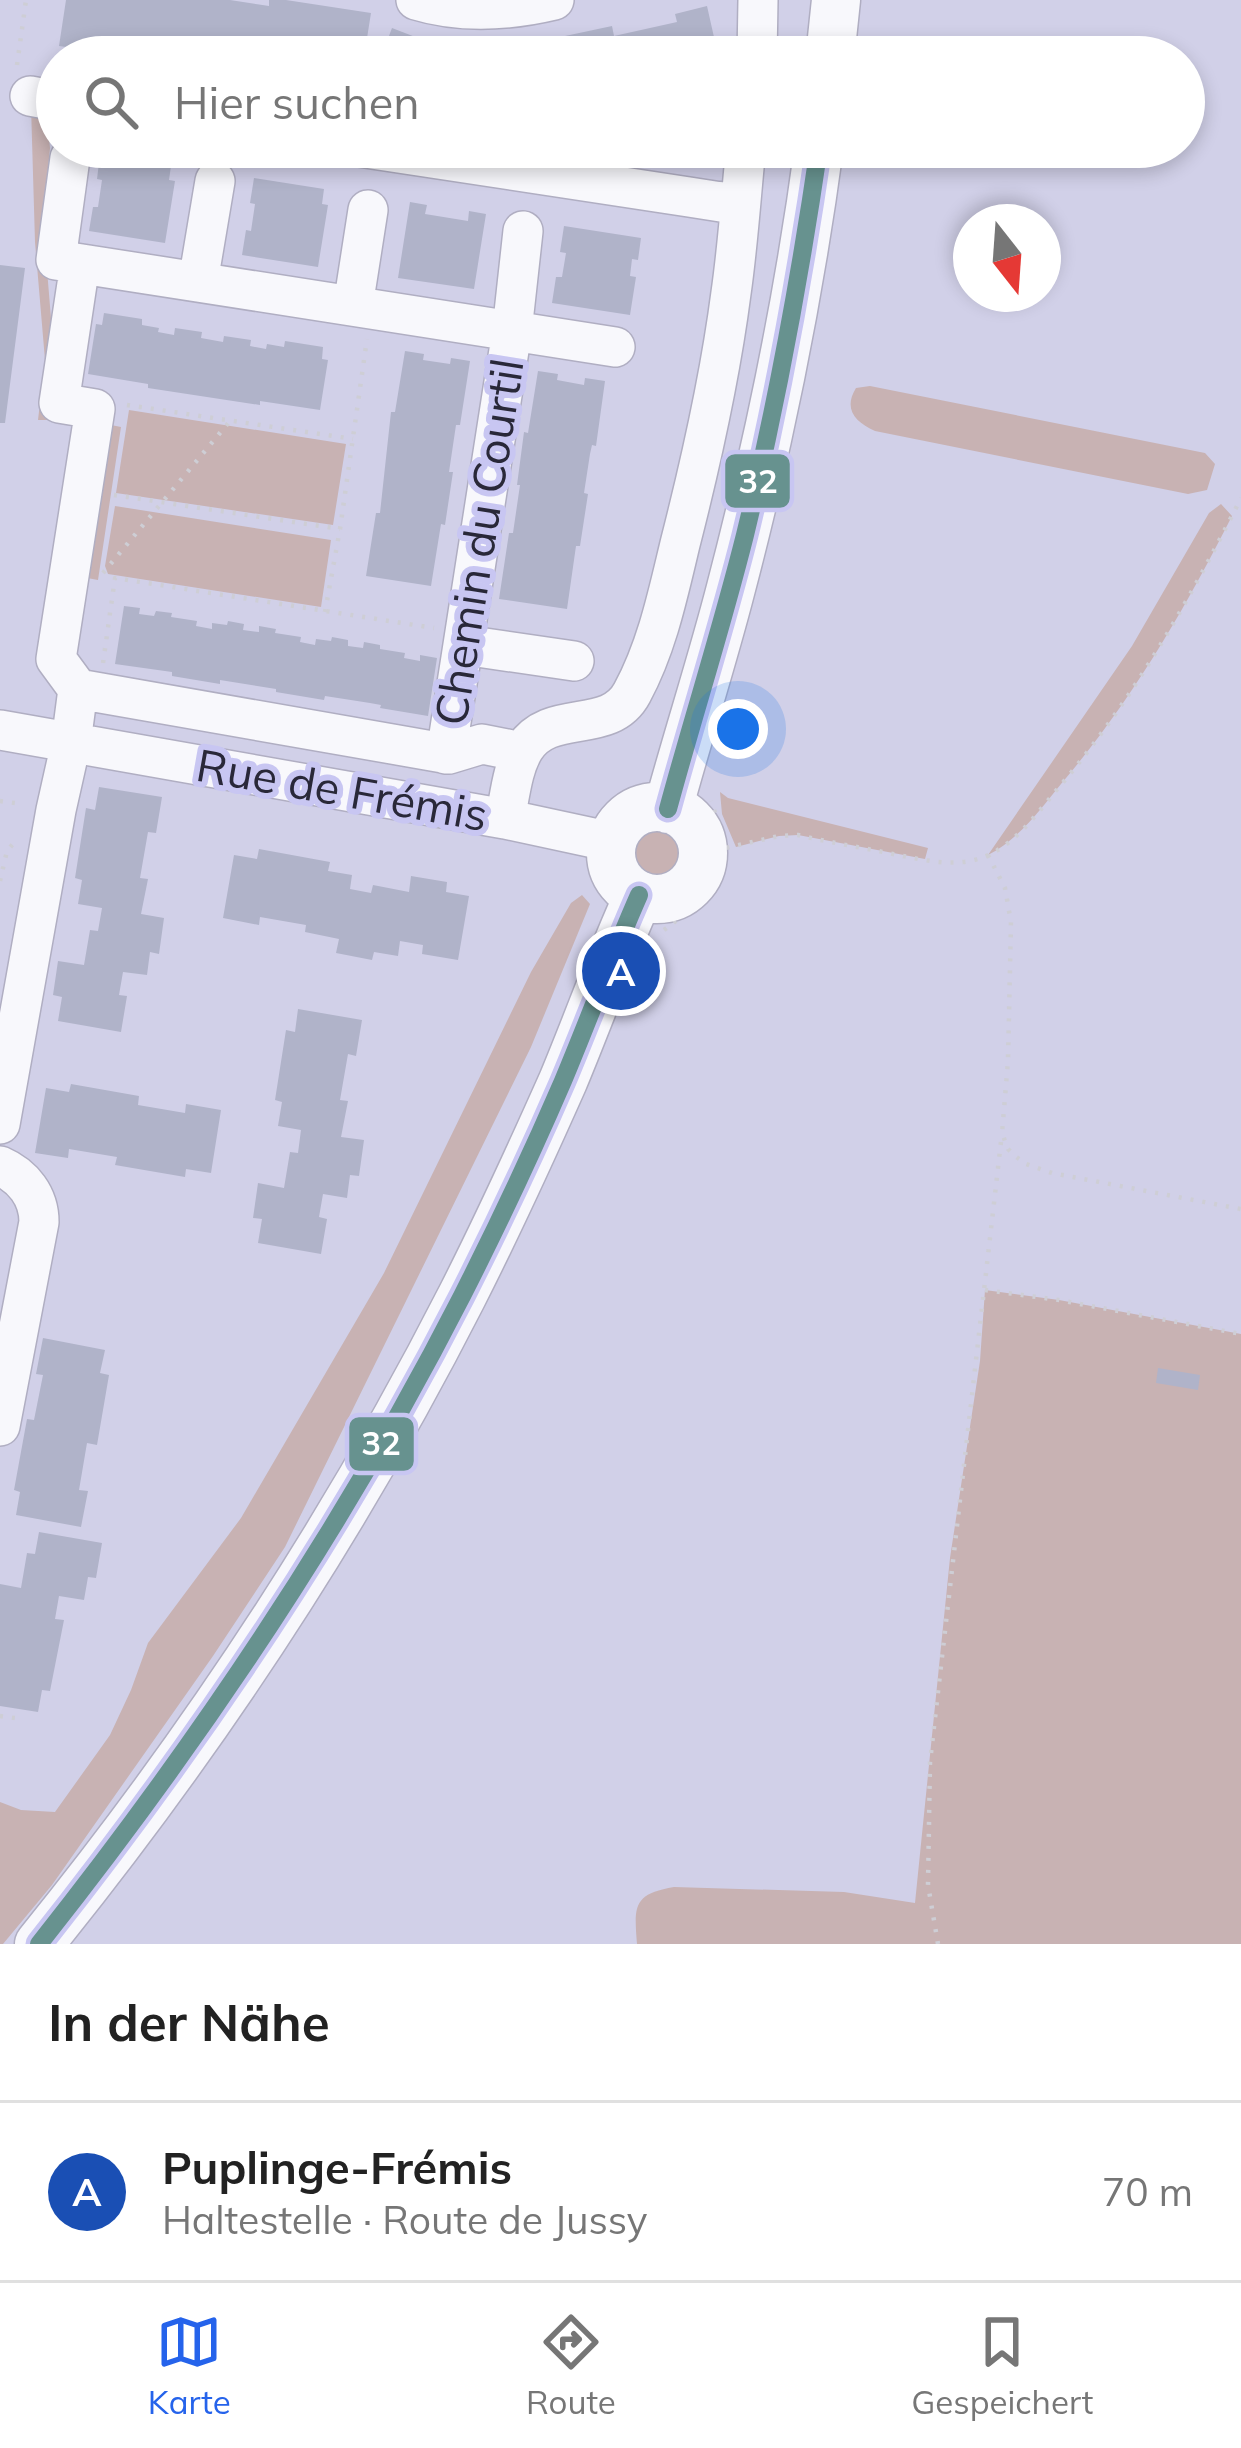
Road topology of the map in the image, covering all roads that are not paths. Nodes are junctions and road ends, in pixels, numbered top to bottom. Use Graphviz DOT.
graph roads {
  1 [pos="416,0"];
  2 [pos="554,0"];
  3 [pos="758,0"];
  4 [pos="836,0"];
  5 [pos="757,36"];
  6 [pos="832,36"];
  7 [pos="69,168"];
  8 [pos="498,168"];
  9 [pos="744,168"];
  10 [pos="816,168"];
  11 [pos="215,181"];
  12 [pos="740,200"];
  13 [pos="368,210"];
  14 [pos="523,231"];
  15 [pos="80,263"];
  16 [pos="198,282"];
  17 [pos="363,308"];
  18 [pos="512,331"];
  19 [pos="614,347"];
  20 [pos="87,634"];
  21 [pos="465,639"];
  22 [pos="574,661"];
  23 [pos="88,691"];
  24 [pos="0,730"];
  25 [pos="71,742"];
  26 [pos="522,752"];
  27 [pos="446,754"];
  28 [pos="668,809"];
  29 [pos="505,819"];
  30 [pos="612,842"];
  31 [pos="639,896"];
  32 [pos="0,1124"];
  33 [pos="0,1166"];
  34 [pos="0,1426"];
  35 [pos="39,1944"];
  1 -- 2 [label="street"];
  3 -- 5 [label="street"];
  4 -- 6 [label="main road"];
  7 -- 15 [label="street"];
  8 -- 12 [label="street"];
  9 -- 12 [label="street"];
  10 -- 28 [label="main road"];
  11 -- 16 [label="street"];
  12 -- 26 [label="street"];
  13 -- 17 [label="street"];
  14 -- 18 [label="street, Chemin du Courtil"];
  15 -- 16 [label="street, Chemin du Courtil"];
  15 -- 23 [label="street"];
  16 -- 17 [label="street, Chemin du Courtil"];
  17 -- 18 [label="street, Chemin du Courtil"];
  18 -- 19 [label="street, Chemin du Courtil"];
  18 -- 21 [label="street, Chemin du Courtil"];
  20 -- 23 [label="street"];
  21 -- 22 [label="street"];
  21 -- 27 [label="street, Chemin du Courtil"];
  23 -- 25 [label="street"];
  23 -- 27 [label="street, Rue de Frémis"];
  24 -- 25 [label="street, Rue de Frémis"];
  25 -- 29 [label="street, Rue de Frémis"];
  25 -- 32 [label="street"];
  26 -- 27 [label="street, Rue de Frémis"];
  26 -- 29 [label="street"];
  28 -- 30 [label="main road"];
  28 -- 31 [label="main road"];
  29 -- 30 [label="street, Rue de Frémis"];
  30 -- 31 [label="main road"];
  31 -- 35 [label="main road"];
  33 -- 34 [label="street"];
}
